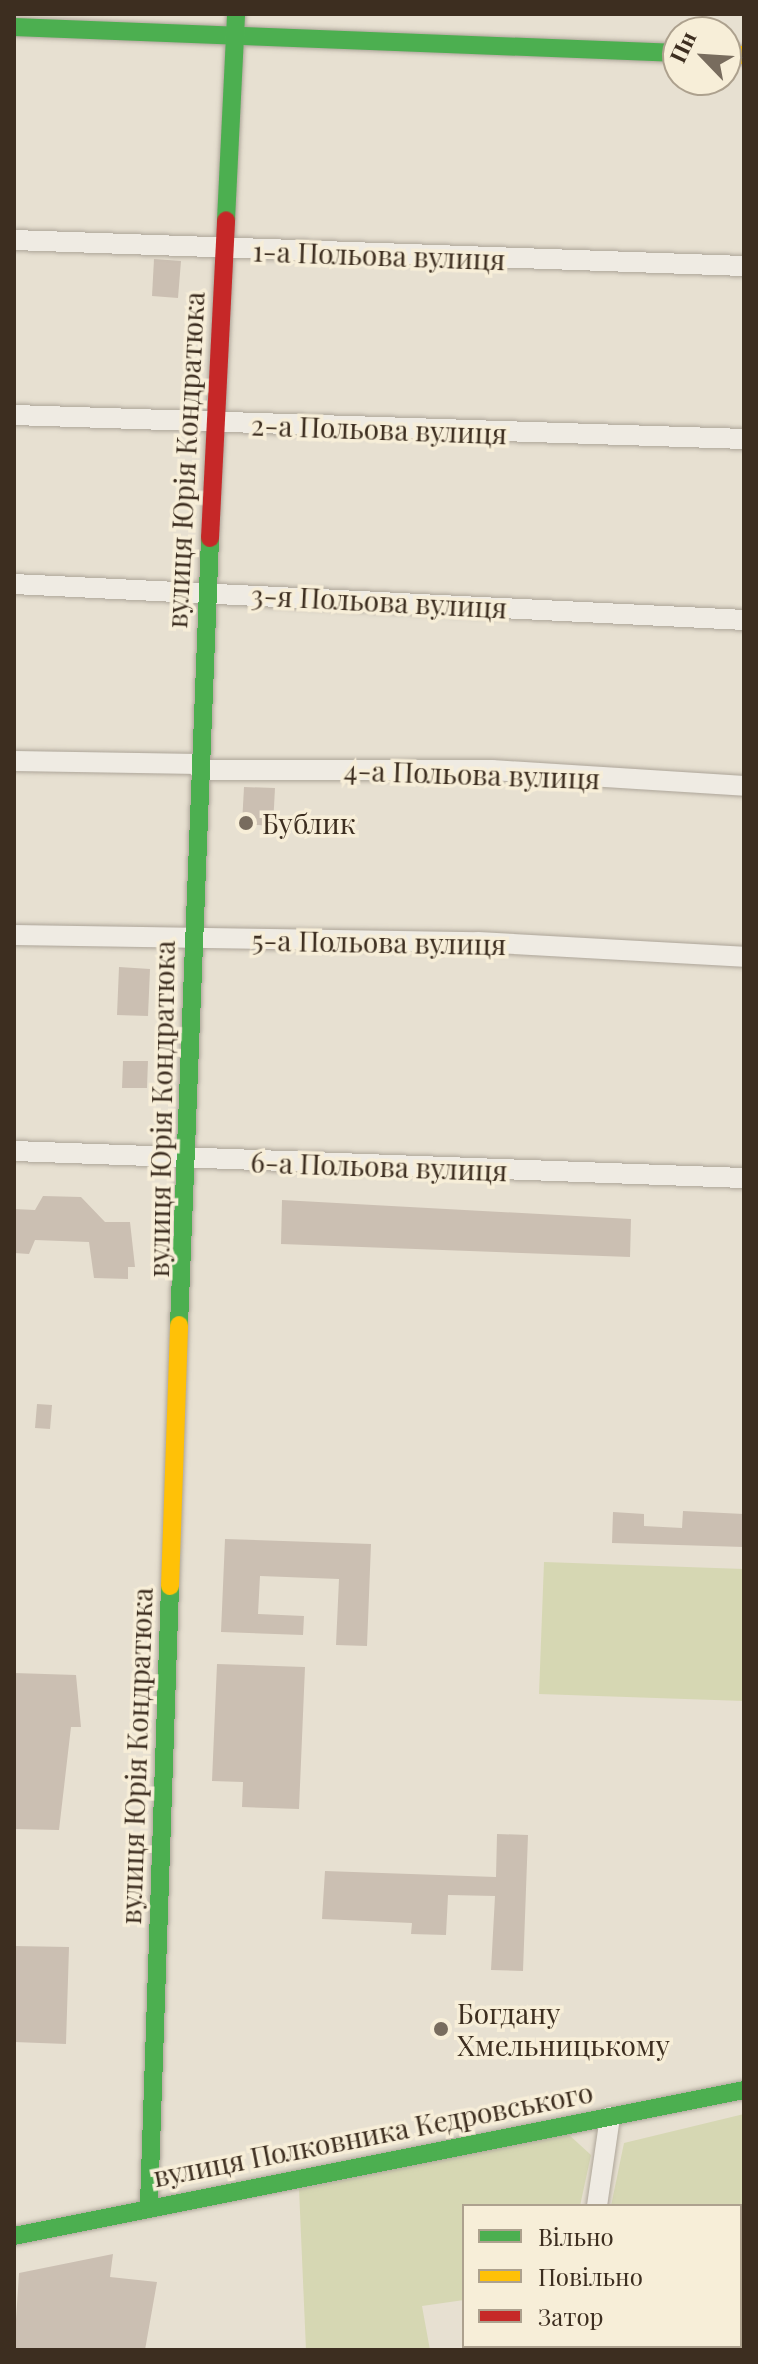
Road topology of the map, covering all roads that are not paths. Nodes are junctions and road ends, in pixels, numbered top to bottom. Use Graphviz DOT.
graph roads {
  1 [pos="236,14"];
  2 [pos="14,27"];
  3 [pos="235,37"];
  4 [pos="662,52"];
  5 [pos="14,240"];
  6 [pos="224,249"];
  7 [pos="744,266"];
  8 [pos="14,415"];
  9 [pos="216,424"];
  10 [pos="744,439"];
  11 [pos="14,584"];
  12 [pos="206,591"];
  13 [pos="744,620"];
  14 [pos="14,761"];
  15 [pos="200,767"];
  16 [pos="744,786"];
  17 [pos="14,935"];
  18 [pos="194,939"];
  19 [pos="744,957"];
  20 [pos="14,1151"];
  21 [pos="190,1160"];
  22 [pos="744,1178"];
  23 [pos="744,2090"];
  24 [pos="610,2117"];
  25 [pos="149,2204"];
  26 [pos="597,2204"];
  27 [pos="14,2236"];
  1 -- 3 [label="street, вулиця Юрія Кондратюка"];
  2 -- 3 [label="street"];
  3 -- 4 [label="street"];
  3 -- 6 [label="street, вулиця Юрія Кондратюка"];
  5 -- 6 [label="street, 1-а Польова вулиця"];
  6 -- 7 [label="street, 1-а Польова вулиця"];
  6 -- 9 [label="street, вулиця Юрія Кондратюка"];
  8 -- 9 [label="street, 2-а Польова вулиця"];
  9 -- 10 [label="street, 2-а Польова вулиця"];
  9 -- 12 [label="street, вулиця Юрія Кондратюка"];
  11 -- 12 [label="street, 3-я Польова вулиця"];
  12 -- 13 [label="street, 3-я Польова вулиця"];
  12 -- 15 [label="street, вулиця Юрія Кондратюка"];
  14 -- 15 [label="street, 4-а Польова вулиця"];
  15 -- 16 [label="street, 4-а Польова вулиця"];
  15 -- 18 [label="street, вулиця Юрія Кондратюка"];
  17 -- 18 [label="street, 5-а Польова вулиця"];
  18 -- 19 [label="street, 5-а Польова вулиця"];
  18 -- 21 [label="street, вулиця Юрія Кондратюка"];
  20 -- 21 [label="street, 6-а Польова вулиця"];
  21 -- 22 [label="street, 6-а Польова вулиця"];
  21 -- 25 [label="street, вулиця Юрія Кондратюка"];
  23 -- 24 [label="street, вулиця Полковника Кедровського"];
  24 -- 25 [label="street, вулиця Полковника Кедровського"];
  24 -- 26 [label="street"];
  25 -- 27 [label="street, вулиця Полковника Кедровського"];
}
